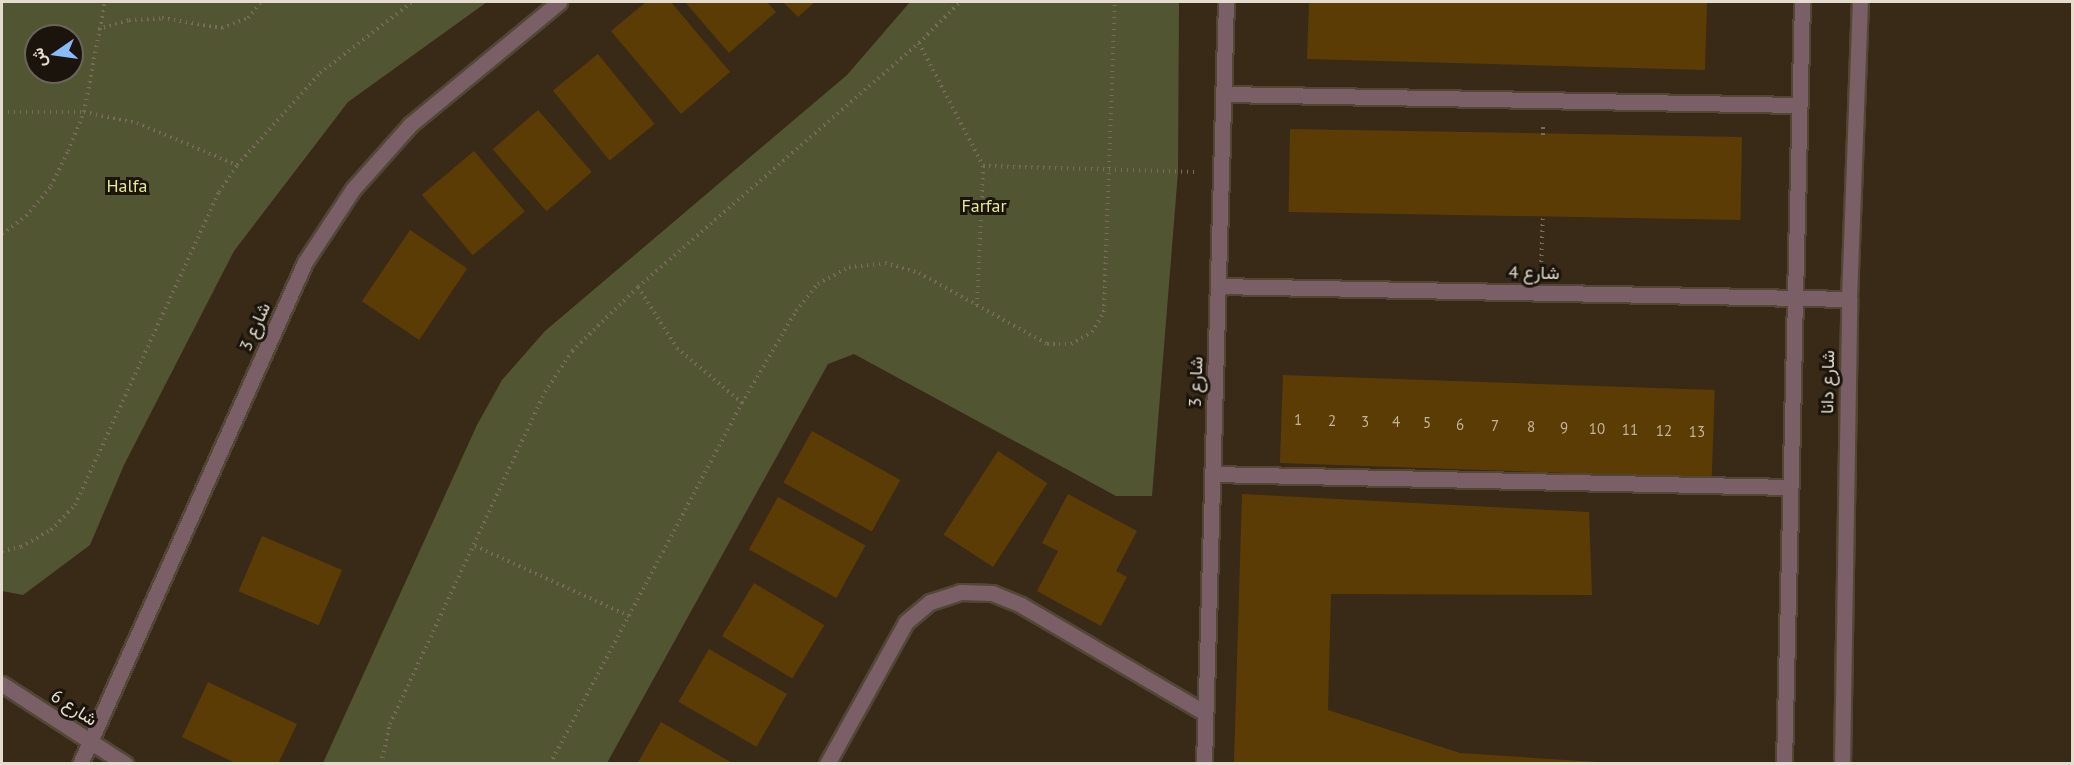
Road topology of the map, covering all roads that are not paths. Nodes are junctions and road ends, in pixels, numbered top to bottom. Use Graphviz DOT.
graph roads {
  1 [pos="559,2"];
  2 [pos="1226,2"];
  3 [pos="1802,2"];
  4 [pos="1860,2"];
  5 [pos="1224,94"];
  6 [pos="1799,105"];
  7 [pos="1218,286"];
  8 [pos="1795,298"];
  9 [pos="1849,299"];
  10 [pos="1212,474"];
  11 [pos="1790,487"];
  12 [pos="2,684"];
  13 [pos="1206,713"];
  14 [pos="90,741"];
  15 [pos="80,764"];
  16 [pos="125,764"];
  17 [pos="827,764"];
  18 [pos="1204,764"];
  19 [pos="1784,764"];
  20 [pos="1842,764"];
  1 -- 14 [label="street, شارع 3"];
  2 -- 5 [label="street, شارع 3"];
  3 -- 6 [label="street, شارع دانا"];
  4 -- 9 [label="street, شارع دانا"];
  5 -- 6 [label="street"];
  5 -- 7 [label="street, شارع 3"];
  6 -- 8 [label="street, شارع دانا"];
  7 -- 8 [label="street, شارع 4"];
  7 -- 10 [label="street, شارع 3"];
  8 -- 9 [label="street, شارع 4"];
  8 -- 11 [label="street, شارع دانا"];
  9 -- 20 [label="street, شارع دانا"];
  10 -- 11 [label="street"];
  10 -- 13 [label="street, شارع 3"];
  11 -- 19 [label="street, شارع دانا"];
  12 -- 14 [label="street, شارع 6"];
  13 -- 17 [label="street"];
  13 -- 18 [label="street, شارع 3"];
  14 -- 15 [label="street, شارع 3"];
  14 -- 16 [label="street, شارع 6"];
}
